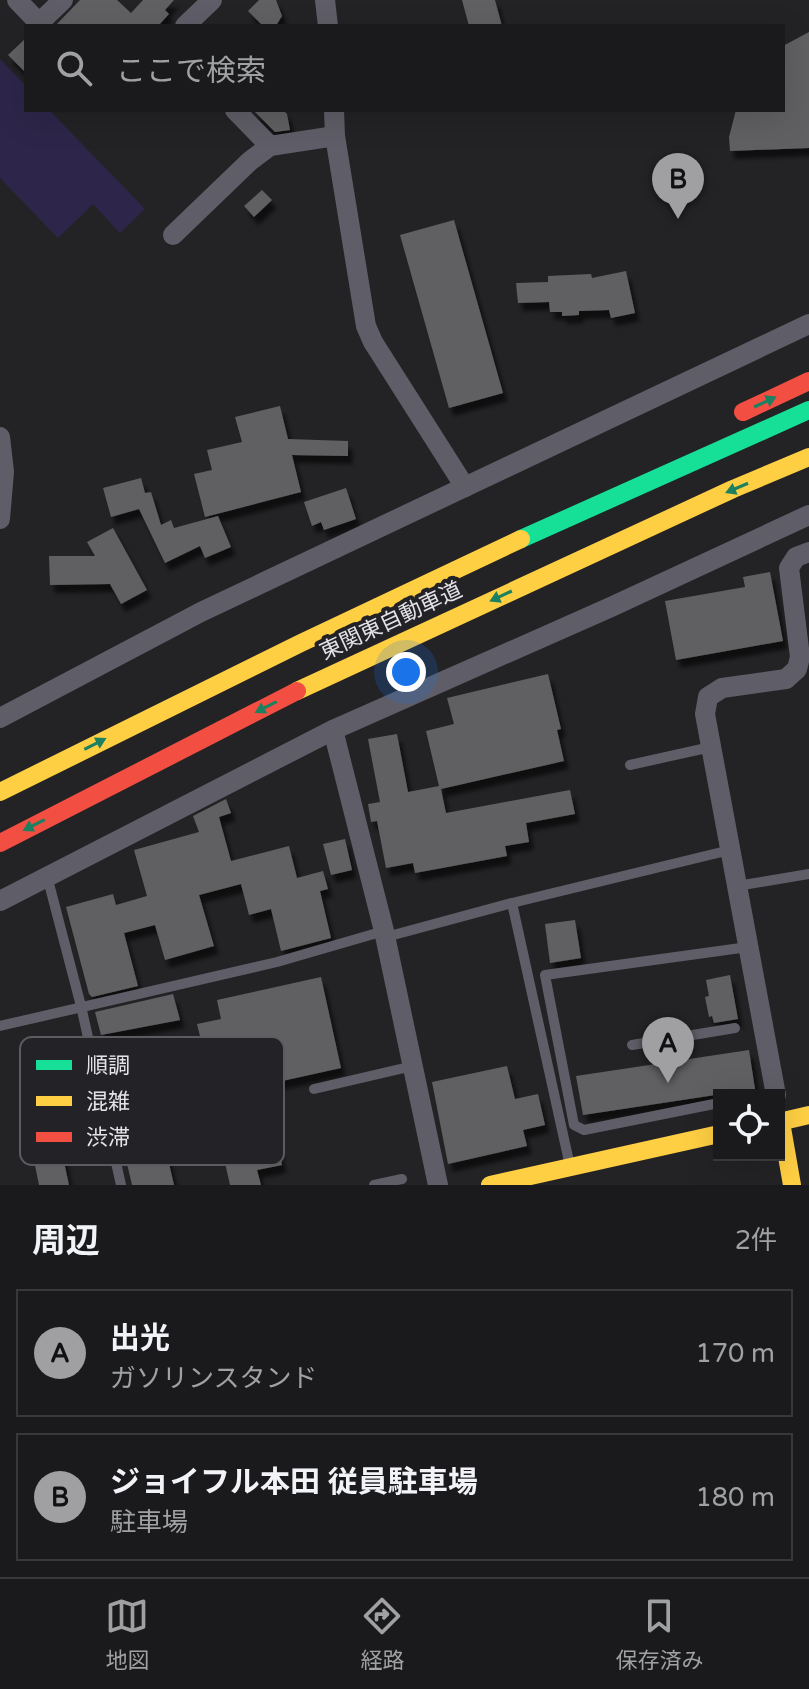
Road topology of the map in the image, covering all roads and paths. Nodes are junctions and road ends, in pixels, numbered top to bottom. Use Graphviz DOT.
graph roads {
  1 [pos="17,0"];
  2 [pos="63,0"];
  3 [pos="212,0"];
  4 [pos="325,0"];
  5 [pos="41,24"];
  6 [pos="187,24"];
  7 [pos="328,24"];
  8 [pos="237,112"];
  9 [pos="334,112"];
  10 [pos="335,136"];
  11 [pos="270,146"];
  12 [pos="173,235"];
  13 [pos="809,324"];
  14 [pos="809,381"];
  15 [pos="809,410"];
  16 [pos="728,419"];
  17 [pos="0,437"];
  18 [pos="809,457"];
  19 [pos="649,461"];
  20 [pos="465,487"];
  21 [pos="577,511"];
  22 [pos="809,515"];
  23 [pos="0,519"];
  24 [pos="809,552"];
  25 [pos="0,718"];
  26 [pos="333,730"];
  27 [pos="711,747"];
  28 [pos="630,765"];
  29 [pos="0,792"];
  30 [pos="0,843"];
  31 [pos="730,850"];
  32 [pos="809,874"];
  33 [pos="47,876"];
  34 [pos="737,886"];
  35 [pos="0,901"];
  36 [pos="512,903"];
  37 [pos="385,934"];
  38 [pos="748,947"];
  39 [pos="81,1006"];
  40 [pos="0,1026"];
  41 [pos="735,1028"];
  42 [pos="88,1037"];
  43 [pos="632,1045"];
  44 [pos="413,1066"];
  45 [pos="314,1089"];
  46 [pos="775,1089"];
  47 [pos="713,1104"];
  48 [pos="809,1115"];
  49 [pos="785,1117"];
  50 [pos="713,1135"];
  51 [pos="785,1146"];
  52 [pos="117,1165"];
  53 [pos="570,1166"];
  54 [pos="402,1179"];
  55 [pos="121,1185"];
  56 [pos="374,1185"];
  57 [pos="438,1185"];
  58 [pos="490,1185"];
  59 [pos="792,1185"];
  1 -- 5 [label="street"];
  2 -- 5 [label="street"];
  3 -- 6 [label="street"];
  4 -- 7 [label="street"];
  8 -- 11 [label="street"];
  9 -- 10 [label="street"];
  10 -- 11 [label="street"];
  10 -- 20 [label="street"];
  11 -- 12 [label="street"];
  13 -- 20 [label="street"];
  16 -- 14 [label="main road, one-way"];
  15 -- 21 [label="main road, 東関東自動車道"];
  17 -- 23 [label="street"];
  18 -- 30 [label="main road, 東関東自動車道, one-way"];
  19 -- 21 [label="main road"];
  20 -- 25 [label="street"];
  29 -- 21 [label="main road, 東関東自動車道, one-way"];
  22 -- 26 [label="street"];
  24 -- 27 [label="street"];
  26 -- 33 [label="street"];
  26 -- 37 [label="street"];
  27 -- 28 [label="lane"];
  27 -- 31 [label="street"];
  31 -- 34 [label="street"];
  31 -- 36 [label="lane"];
  32 -- 34 [label="lane"];
  33 -- 35 [label="street"];
  33 -- 39 [label="lane"];
  34 -- 38 [label="street"];
  36 -- 37 [label="lane"];
  36 -- 53 [label="lane"];
  37 -- 39 [label="lane"];
  37 -- 44 [label="street"];
  38 -- 46 [label="street"];
  38 -- 47 [label="lane"];
  39 -- 40 [label="lane"];
  39 -- 42 [label="lane"];
  41 -- 43 [label="lane"];
  44 -- 45 [label="lane"];
  44 -- 57 [label="street"];
  48 -- 49 [label="main road"];
  50 -- 53 [label="main road"];
  51 -- 59 [label="main road"];
  52 -- 55 [label="lane"];
  53 -- 58 [label="main road"];
  54 -- 56 [label="lane"];
}
